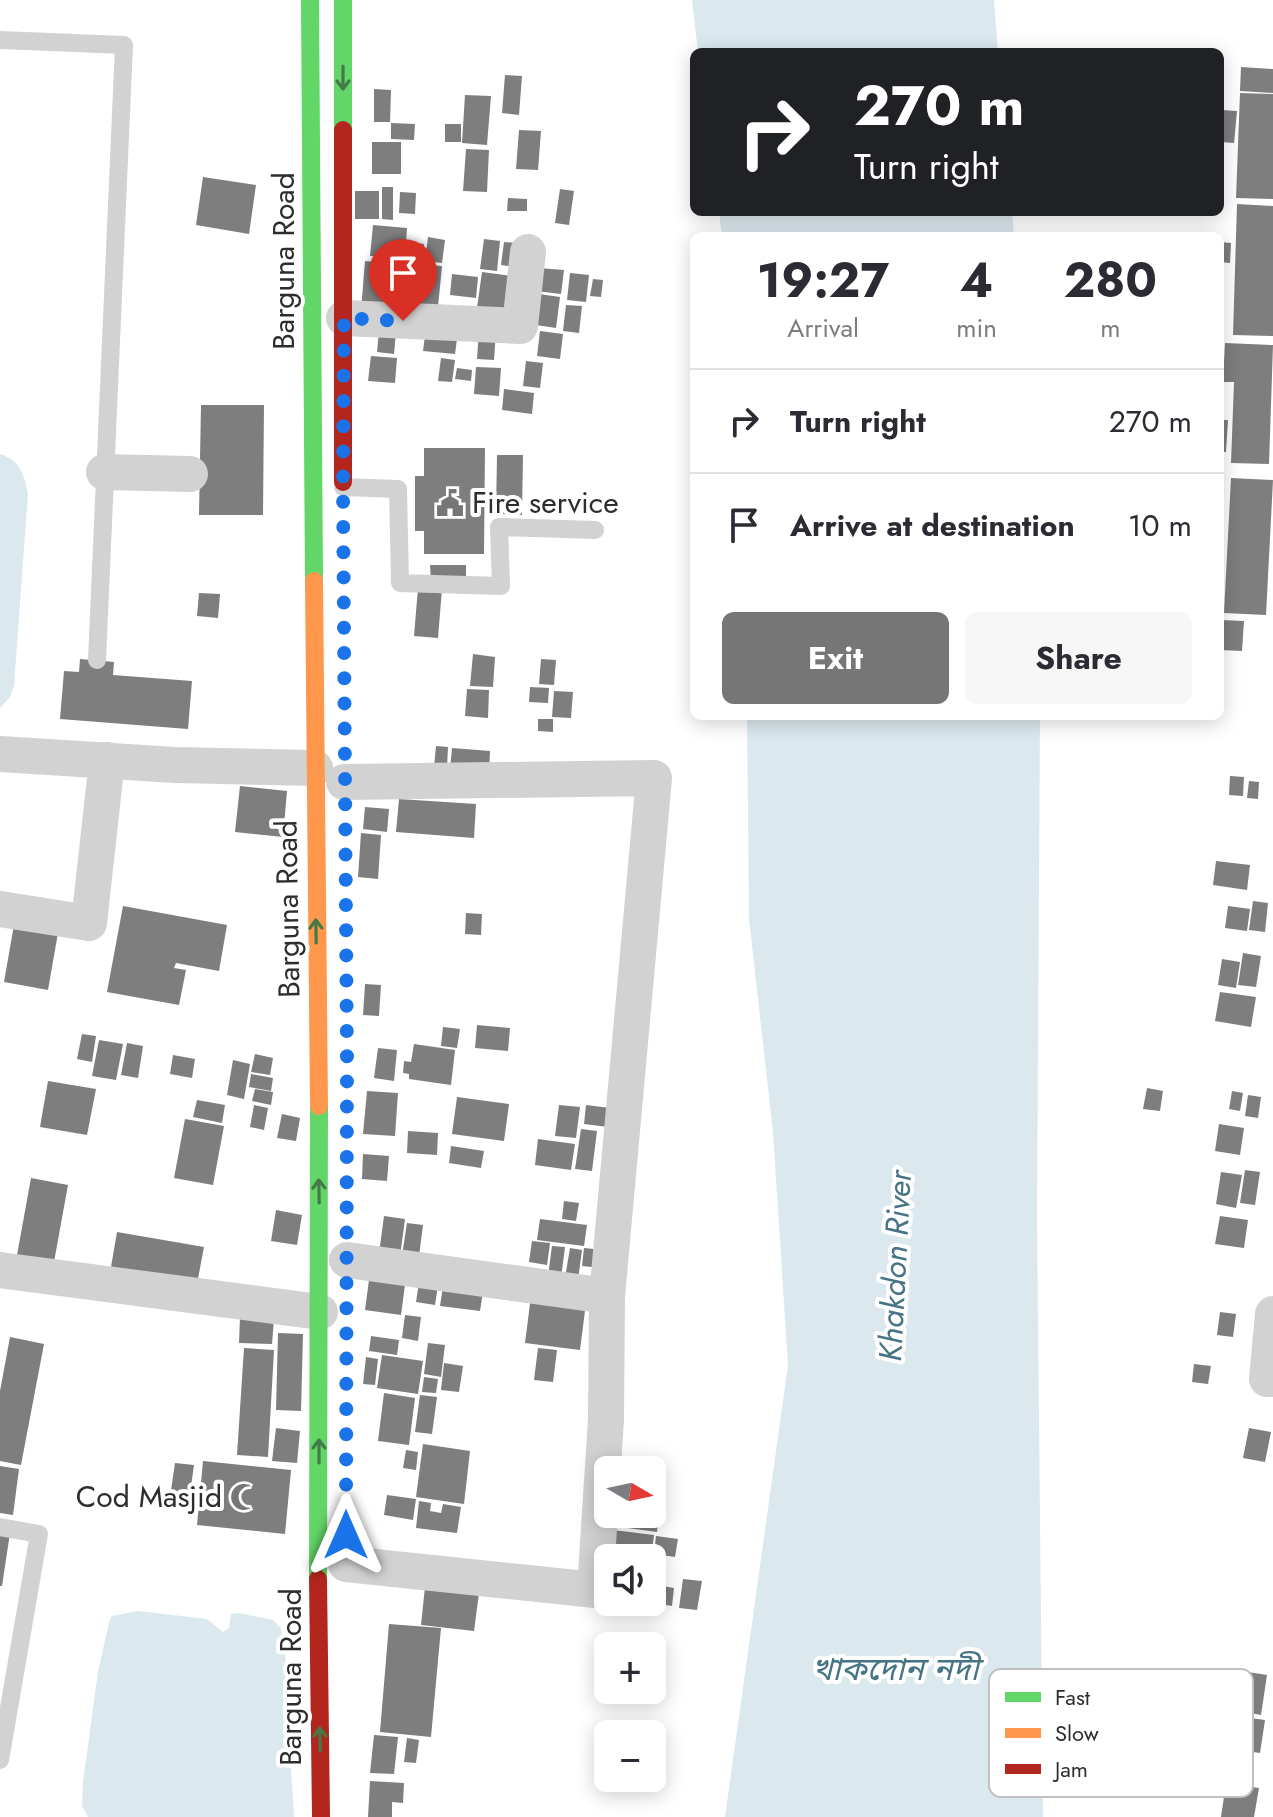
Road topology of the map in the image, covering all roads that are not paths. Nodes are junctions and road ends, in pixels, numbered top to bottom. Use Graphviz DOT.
graph roads {
  1 [pos="310,0"];
  2 [pos="343,0"];
  3 [pos="0,40"];
  4 [pos="528,252"];
  5 [pos="344,318"];
  6 [pos="104,472"];
  7 [pos="190,474"];
  8 [pos="343,495"];
  9 [pos="595,530"];
  10 [pos="97,660"];
  11 [pos="0,754"];
  12 [pos="107,760"];
  13 [pos="337,778"];
  14 [pos="0,909"];
  15 [pos="347,1259"];
  16 [pos="0,1270"];
  17 [pos="607,1296"];
  18 [pos="320,1312"];
  19 [pos="1273,1314"];
  20 [pos="1273,1379"];
  21 [pos="0,1527"];
  22 [pos="346,1564"];
  23 [pos="0,1760"];
  24 [pos="321,1817"];
  1 -- 13 [label="main road, Barguna Road"];
  2 -- 5 [label="main road, Barguna Road, one-way"];
  3 -- 6 [label="lane"];
  4 -- 5 [label="street"];
  5 -- 8 [label="main road, Barguna Road"];
  6 -- 7 [label="street"];
  6 -- 10 [label="lane"];
  8 -- 9 [label="lane"];
  11 -- 12 [label="street"];
  12 -- 13 [label="street"];
  12 -- 14 [label="street"];
  13 -- 17 [label="street"];
  18 -- 13 [label="main road, Barguna Road, one-way"];
  15 -- 17 [label="street"];
  16 -- 18 [label="street"];
  17 -- 22 [label="street"];
  24 -- 18 [label="main road, Barguna Road, one-way"];
  19 -- 20 [label="street"];
  21 -- 23 [label="lane"];
}
